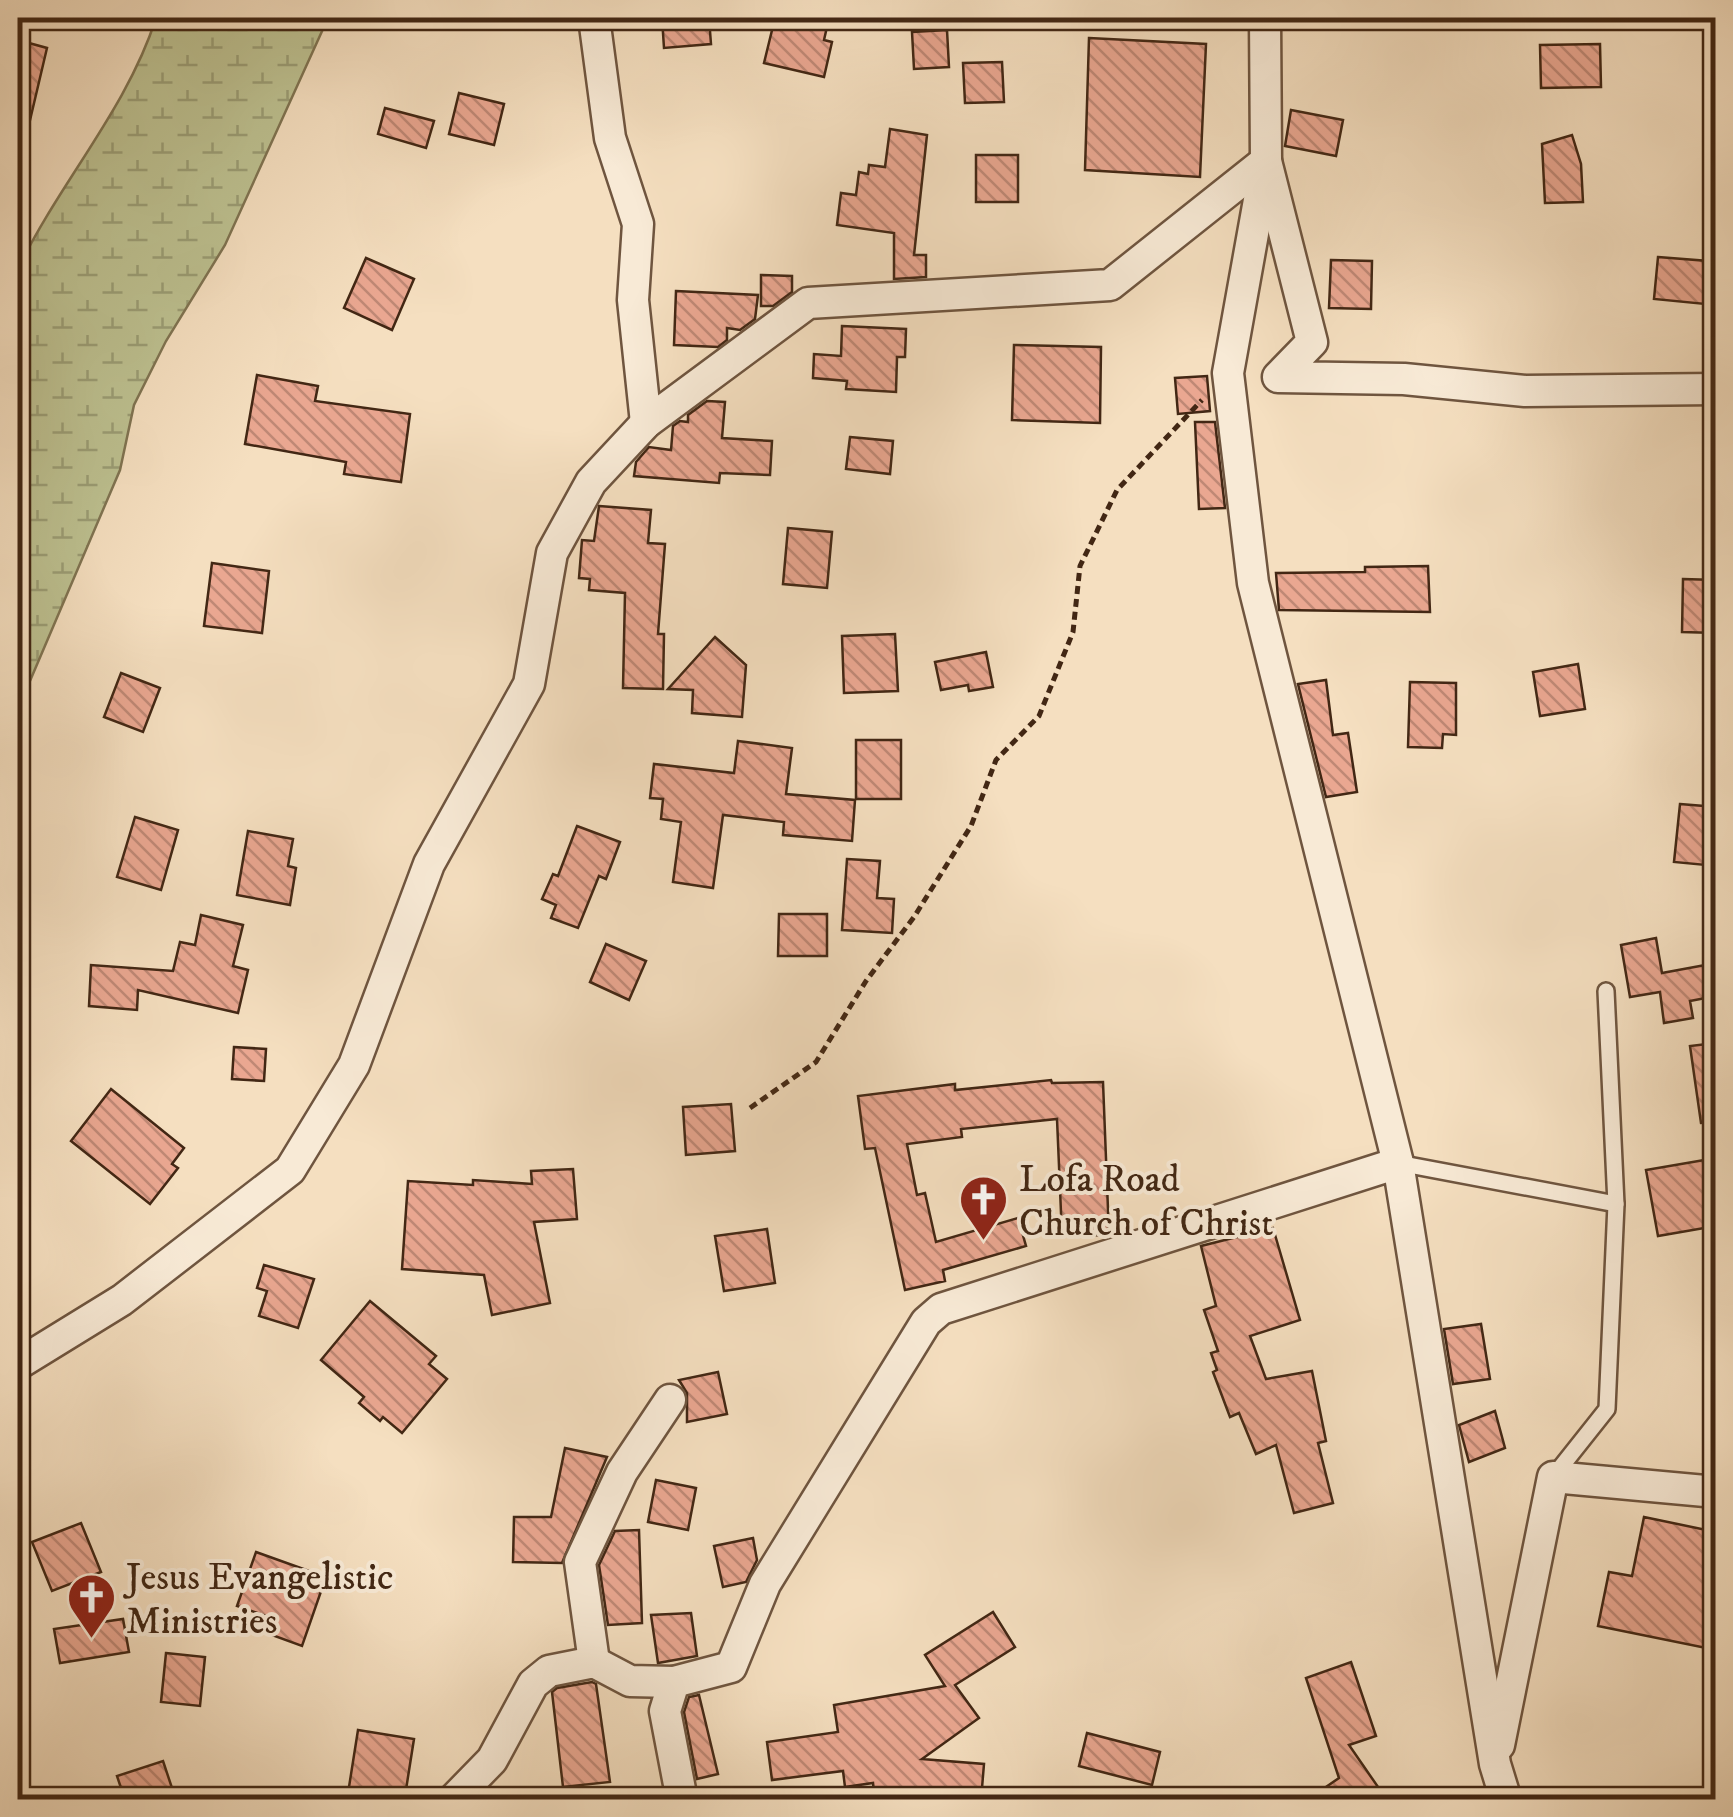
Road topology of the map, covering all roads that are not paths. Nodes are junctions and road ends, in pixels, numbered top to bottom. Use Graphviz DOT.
graph roads {
  1 [pos="594,18"];
  2 [pos="1265,18"];
  3 [pos="1266,161"];
  4 [pos="1716,389"];
  5 [pos="646,423"];
  6 [pos="1606,991"];
  7 [pos="1398,1163"];
  8 [pos="1616,1204"];
  9 [pos="18,1364"];
  10 [pos="670,1400"];
  11 [pos="1553,1477"];
  12 [pos="1716,1492"];
  13 [pos="594,1662"];
  14 [pos="674,1682"];
  15 [pos="1496,1764"];
  16 [pos="468,1793"];
  17 [pos="682,1800"];
  18 [pos="1506,1800"];
  1 -- 5 [label="street"];
  2 -- 3 [label="street"];
  3 -- 4 [label="street"];
  3 -- 5 [label="street"];
  3 -- 7 [label="street"];
  5 -- 9 [label="street"];
  6 -- 8 [label="lane"];
  7 -- 8 [label="lane"];
  7 -- 14 [label="street"];
  7 -- 15 [label="street"];
  8 -- 11 [label="lane"];
  10 -- 13 [label="street"];
  11 -- 12 [label="street"];
  11 -- 15 [label="street"];
  13 -- 14 [label="street"];
  13 -- 16 [label="street"];
  14 -- 17 [label="street"];
  15 -- 18 [label="street"];
}
